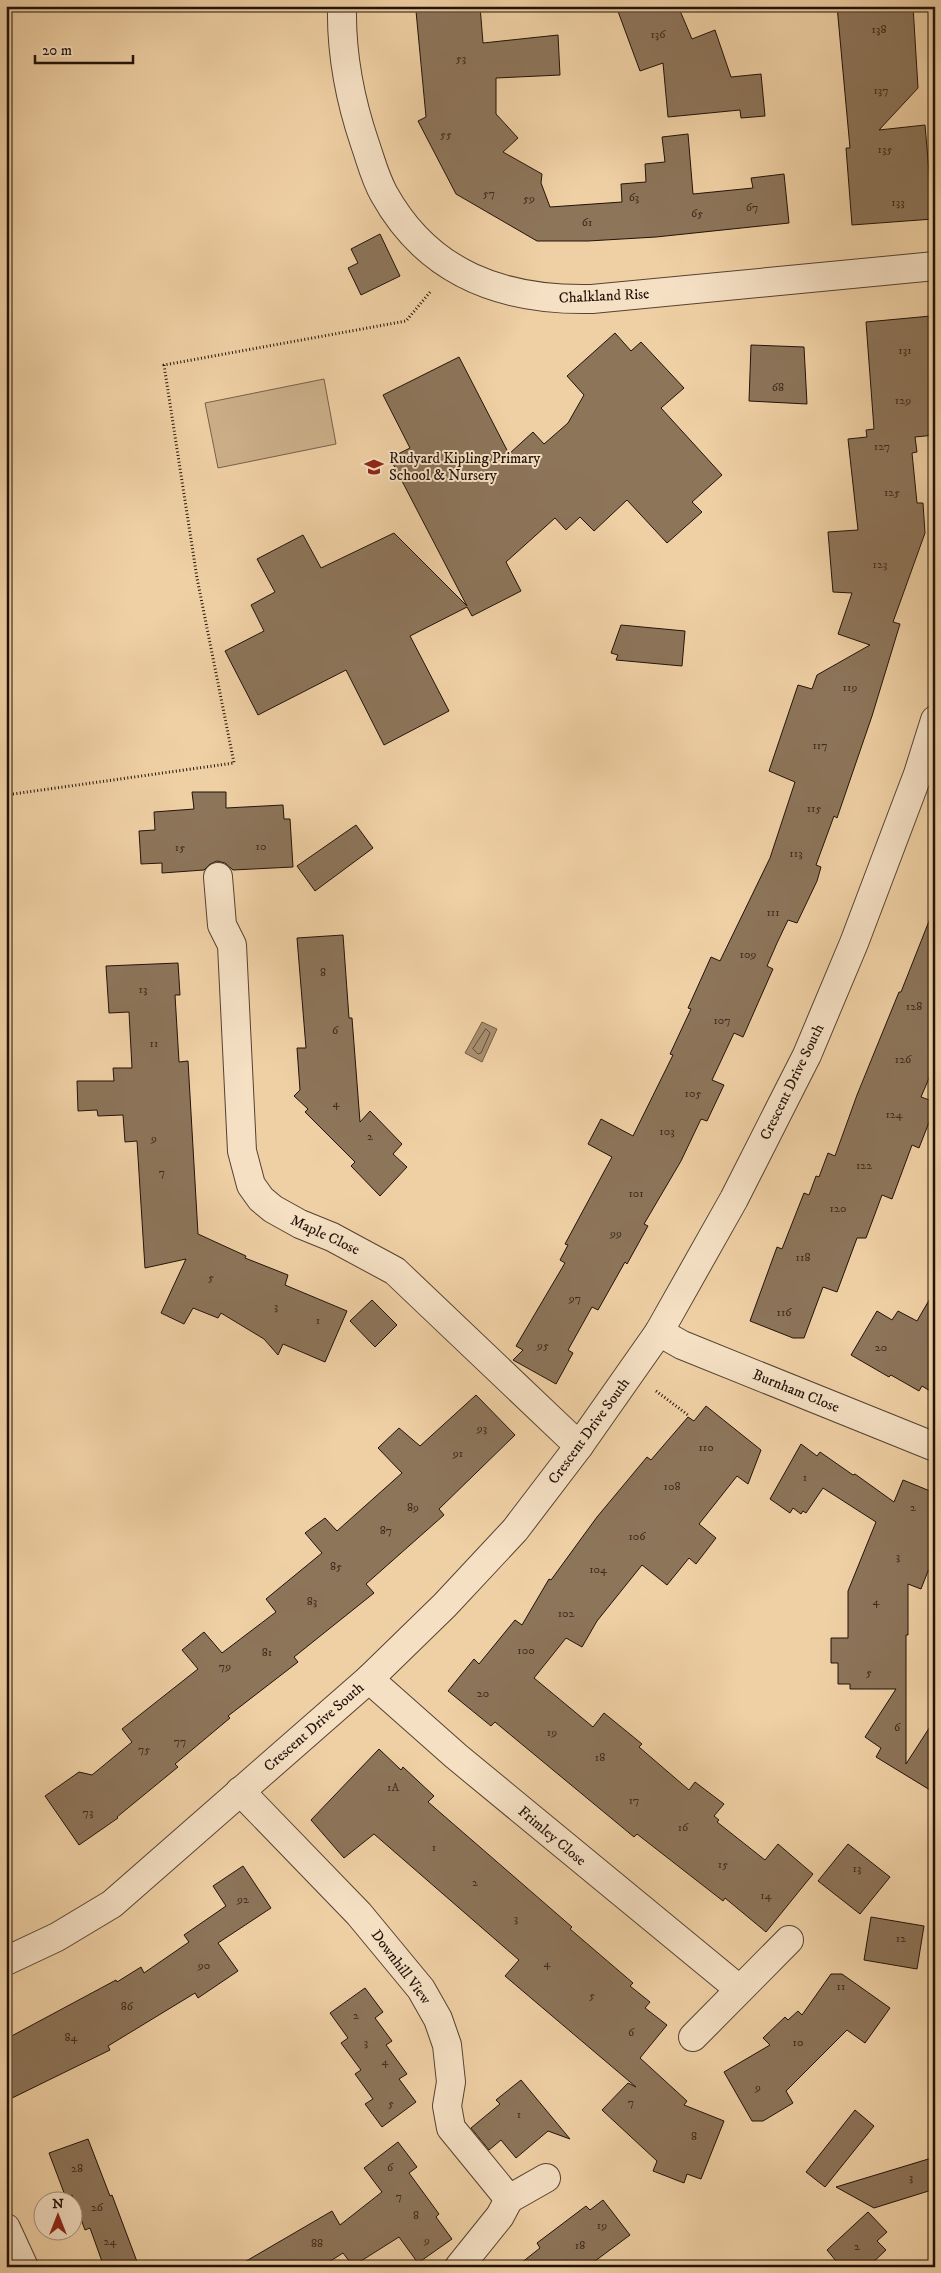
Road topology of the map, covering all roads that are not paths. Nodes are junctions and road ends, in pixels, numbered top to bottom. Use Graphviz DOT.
graph roads {
  1 [pos="342,6"];
  2 [pos="935,266"];
  3 [pos="935,720"];
  4 [pos="218,877"];
  5 [pos="659,1332"];
  6 [pos="579,1446"];
  7 [pos="935,1447"];
  8 [pos="370,1679"];
  9 [pos="240,1791"];
  10 [pos="789,1940"];
  11 [pos="6,1961"];
  12 [pos="738,1989"];
  13 [pos="693,2037"];
  14 [pos="546,2178"];
  15 [pos="509,2199"];
  16 [pos="6,2228"];
  17 [pos="24,2267"];
  18 [pos="459,2267"];
  1 -- 2 [label="street, Chalkland Rise"];
  3 -- 5 [label="street, Crescent Drive South"];
  4 -- 6 [label="street, Maple Close"];
  5 -- 6 [label="street, Crescent Drive South"];
  5 -- 7 [label="street, Burnham Close"];
  6 -- 8 [label="street, Crescent Drive South"];
  8 -- 9 [label="street, Crescent Drive South"];
  8 -- 12 [label="street, Frimley Close"];
  9 -- 11 [label="street, Crescent Drive South"];
  9 -- 15 [label="street, Downhill View"];
  10 -- 12 [label="street"];
  12 -- 13 [label="street"];
  14 -- 15 [label="street"];
  15 -- 18 [label="street"];
  16 -- 17 [label="street"];
}
